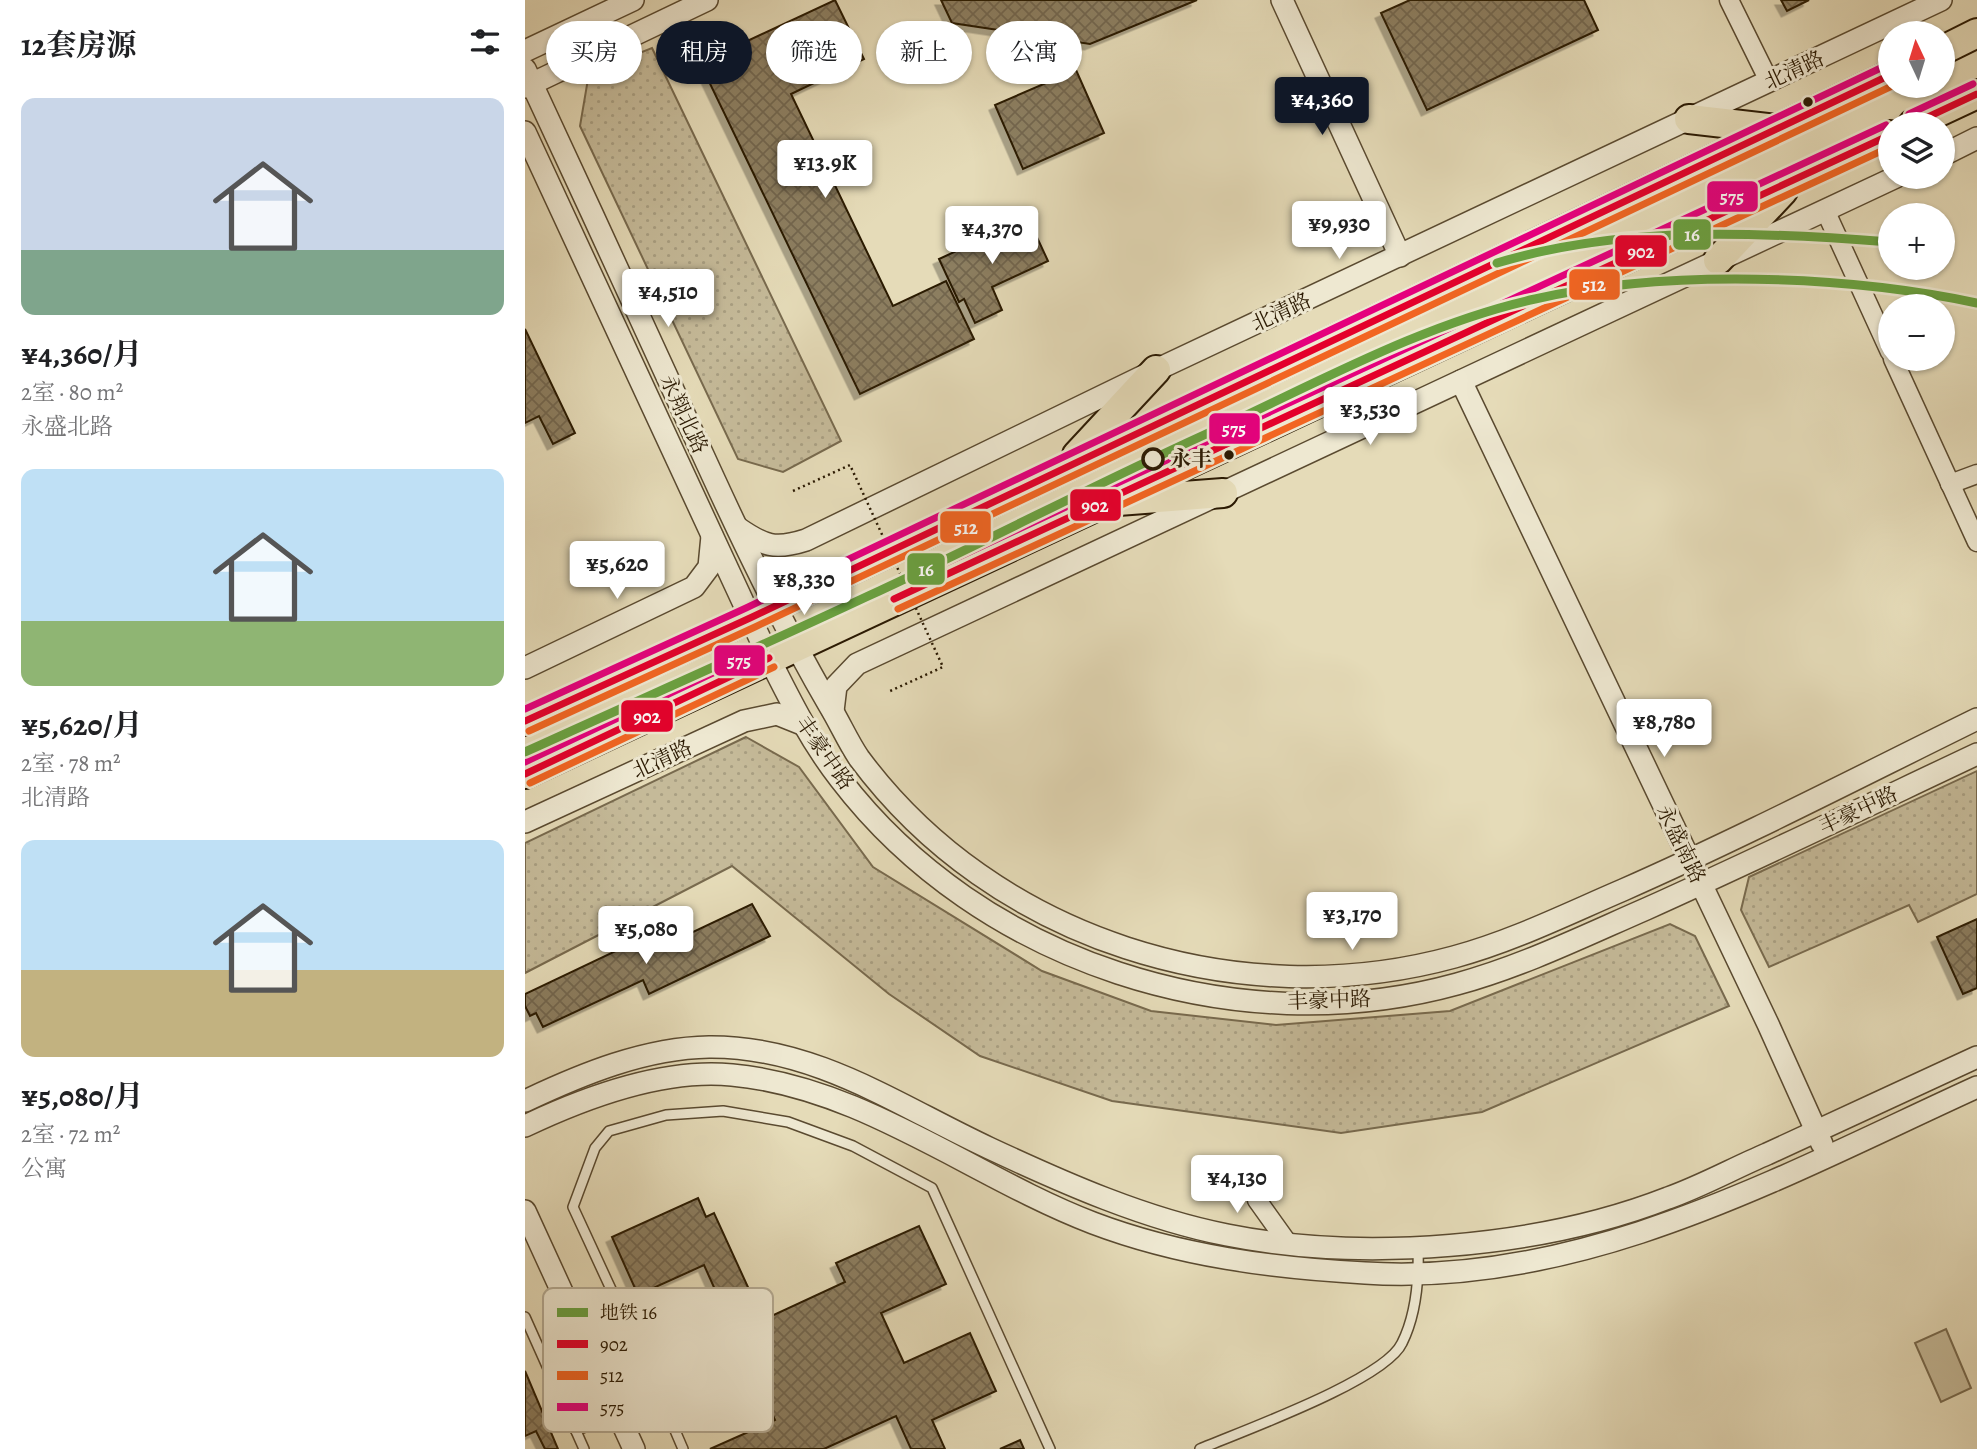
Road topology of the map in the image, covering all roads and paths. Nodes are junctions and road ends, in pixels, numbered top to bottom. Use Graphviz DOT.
graph roads {
  1 [pos="633,0"];
  2 [pos="707,0"];
  3 [pos="1282,0"];
  4 [pos="1729,0"];
  5 [pos="1941,0"];
  6 [pos="1977,33"];
  7 [pos="1955,44"];
  8 [pos="525,51"];
  9 [pos="527,80"];
  10 [pos="1769,81"];
  11 [pos="1878,81"];
  12 [pos="1977,94"];
  13 [pos="1939,112"];
  14 [pos="1689,119"];
  15 [pos="1776,129"];
  16 [pos="525,132"];
  17 [pos="1977,138"];
  18 [pos="1878,141"];
  19 [pos="1955,149"];
  20 [pos="1793,180"];
  21 [pos="1878,185"];
  22 [pos="1825,210"];
  23 [pos="1400,256"];
  24 [pos="1719,260"];
  25 [pos="1878,326"];
  26 [pos="1156,370"];
  27 [pos="1898,371"];
  28 [pos="1461,381"];
  29 [pos="1066,467"];
  30 [pos="1977,474"];
  31 [pos="1950,484"];
  32 [pos="793,491"];
  33 [pos="1223,493"];
  34 [pos="1101,503"];
  35 [pos="736,527"];
  36 [pos="712,534"];
  37 [pos="1977,542"];
  38 [pos="763,612"];
  39 [pos="782,652"];
  40 [pos="525,668"];
  41 [pos="888,692"];
  42 [pos="833,711"];
  43 [pos="1977,719"];
  44 [pos="525,721"];
  45 [pos="802,724"];
  46 [pos="1977,754"];
  47 [pos="525,774"];
  48 [pos="525,822"];
  49 [pos="1689,861"];
  50 [pos="1700,884"];
  51 [pos="1977,1057"];
  52 [pos="1977,1087"];
  53 [pos="525,1101"];
  54 [pos="525,1126"];
  55 [pos="1816,1130"];
  56 [pos="1827,1155"];
  57 [pos="1257,1200"];
  58 [pos="525,1210"];
  59 [pos="1287,1242"];
  60 [pos="1418,1248"];
  61 [pos="1419,1273"];
  62 [pos="560,1288"];
  63 [pos="610,1288"];
  64 [pos="525,1317"];
  65 [pos="543,1357"];
  66 [pos="576,1432"];
  67 [pos="626,1432"];
  68 [pos="676,1432"];
  69 [pos="584,1449"];
  70 [pos="634,1449"];
  71 [pos="683,1449"];
  72 [pos="1050,1449"];
  73 [pos="1200,1449"];
  1 -- 8 [label="street"];
  2 -- 9 [label="street"];
  3 -- 23 [label="street"];
  4 -- 10 [label="street"];
  5 -- 10 [label="street, 北清路"];
  6 -- 7 [label="main road"];
  9 -- 35 [label="street, 永翔北路"];
  10 -- 14 [label="street, 北清路"];
  11 -- 15 [label="main road"];
  12 -- 13 [label="main road"];
  14 -- 15 [label="main road"];
  14 -- 23 [label="street, 北清路"];
  15 -- 29 [label="main road"];
  16 -- 36 [label="street, 永翔北路"];
  17 -- 19 [label="street"];
  18 -- 20 [label="main road"];
  20 -- 24 [label="main road"];
  20 -- 34 [label="main road"];
  21 -- 22 [label="street"];
  22 -- 24 [label="street"];
  22 -- 25 [label="street"];
  23 -- 26 [label="street, 北清路"];
  24 -- 28 [label="street"];
  26 -- 29 [label="main road"];
  26 -- 35 [label="street, 北清路"];
  27 -- 31 [label="street"];
  28 -- 33 [label="street"];
  28 -- 49 [label="street, 永盛南路"];
  29 -- 38 [label="main road"];
  30 -- 31 [label="street"];
  31 -- 37 [label="street"];
  32 -- 41 [label="path, bridge"];
  33 -- 34 [label="main road"];
  33 -- 42 [label="street"];
  34 -- 39 [label="main road"];
  35 -- 38 [label="street, 永翔北路"];
  36 -- 38 [label="street, 永翔北路"];
  36 -- 40 [label="street"];
  38 -- 39 [label="street"];
  38 -- 44 [label="main road"];
  39 -- 42 [label="street, 丰豪中路"];
  39 -- 45 [label="street, 丰豪中路"];
  39 -- 47 [label="main road"];
  42 -- 49 [label="street, 丰豪中路"];
  43 -- 49 [label="street, 丰豪中路"];
  45 -- 48 [label="street, 北清路"];
  45 -- 50 [label="street, 丰豪中路"];
  46 -- 50 [label="street, 丰豪中路"];
  49 -- 50 [label="street, 永盛南路"];
  50 -- 55 [label="street, 永盛南路"];
  51 -- 55 [label="street"];
  52 -- 56 [label="street"];
  53 -- 59 [label="street"];
  54 -- 61 [label="street"];
  55 -- 56 [label="street, 永盛南路"];
  55 -- 60 [label="street"];
  56 -- 61 [label="street"];
  57 -- 59 [label="street"];
  58 -- 62 [label="street"];
  59 -- 60 [label="street"];
  60 -- 61 [label="lane"];
  61 -- 73 [label="lane"];
  63 -- 72 [label="lane"];
  64 -- 65 [label="lane"];
  66 -- 69 [label="lane"];
  67 -- 70 [label="street"];
  68 -- 71 [label="lane"];
}
